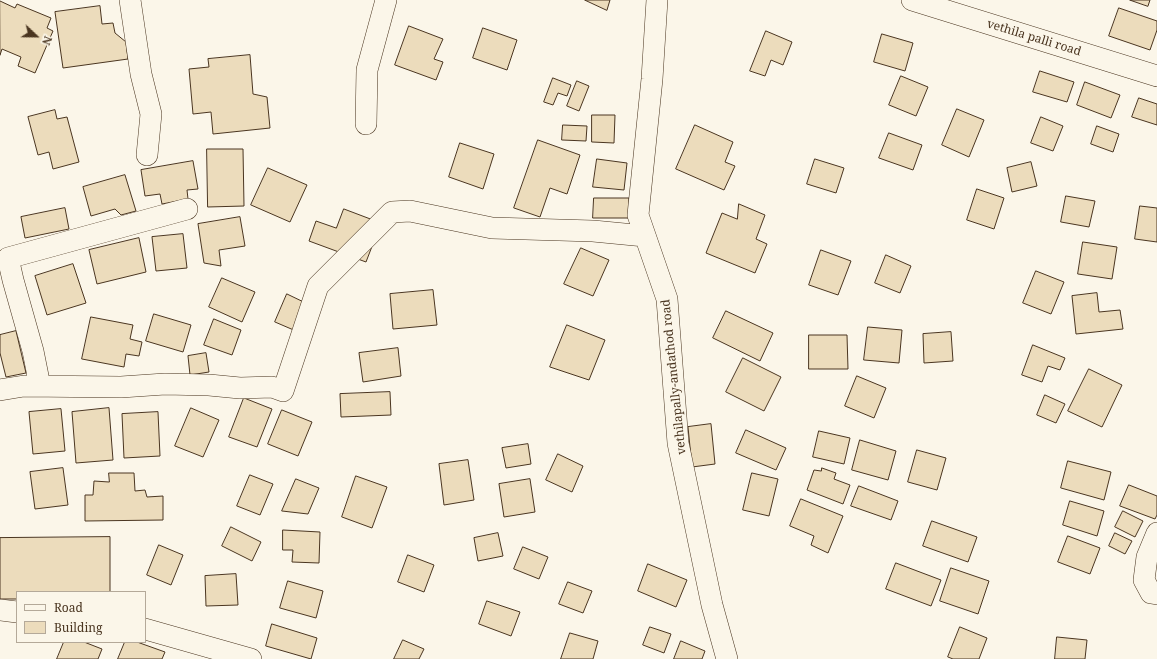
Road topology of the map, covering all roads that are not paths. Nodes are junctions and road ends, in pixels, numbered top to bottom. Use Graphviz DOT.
graph roads {
  1 [pos="130,0"];
  2 [pos="386,0"];
  3 [pos="657,0"];
  4 [pos="912,0"];
  5 [pos="1157,76"];
  6 [pos="366,124"];
  7 [pos="147,155"];
  8 [pos="187,209"];
  9 [pos="645,236"];
  10 [pos="40,386"];
  11 [pos="0,390"];
  12 [pos="1157,533"];
  13 [pos="1157,594"];
  14 [pos="0,610"];
  15 [pos="16,612"];
  16 [pos="146,629"];
  17 [pos="252,659"];
  18 [pos="727,659"];
  1 -- 7 [label="street"];
  2 -- 6 [label="street"];
  3 -- 9 [label="street, vethilapally-andathod road"];
  4 -- 5 [label="street, vethila palli road"];
  8 -- 10 [label="street"];
  9 -- 10 [label="street"];
  9 -- 18 [label="street, vethilapally-andathod road"];
  10 -- 11 [label="street"];
  12 -- 13 [label="street"];
  14 -- 15 [label="street"];
  16 -- 17 [label="street"];
}
